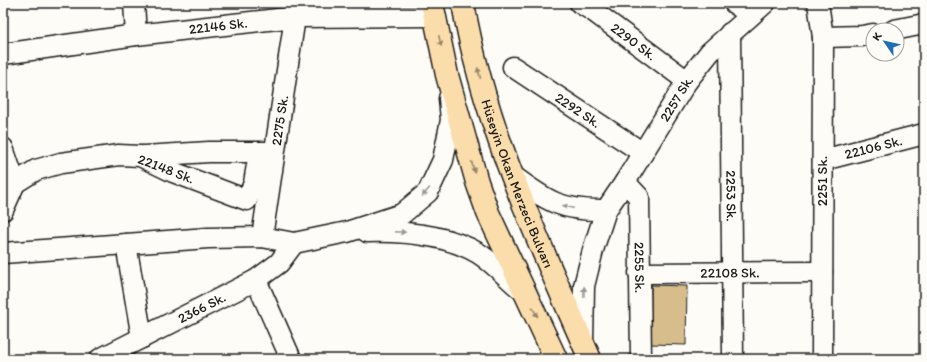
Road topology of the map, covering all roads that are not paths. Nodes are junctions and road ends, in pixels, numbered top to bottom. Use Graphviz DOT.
graph roads {
  1 [pos="134,3"];
  2 [pos="463,3"];
  3 [pos="580,3"];
  4 [pos="734,3"];
  5 [pos="818,3"];
  6 [pos="758,9"];
  7 [pos="294,10"];
  8 [pos="434,10"];
  9 [pos="924,24"];
  10 [pos="905,28"];
  11 [pos="730,33"];
  12 [pos="136,35"];
  13 [pos="865,35"];
  14 [pos="823,37"];
  15 [pos="3,54"];
  16 [pos="513,67"];
  17 [pos="447,75"];
  18 [pos="687,81"];
  19 [pos="924,134"];
  20 [pos="3,148"];
  21 [pos="267,152"];
  22 [pos="643,153"];
  23 [pos="140,156"];
  24 [pos="823,160"];
  25 [pos="513,176"];
  26 [pos="626,182"];
  27 [pos="15,183"];
  28 [pos="3,210"];
  29 [pos="606,210"];
  30 [pos="347,232"];
  31 [pos="262,237"];
  32 [pos="294,243"];
  33 [pos="126,244"];
  34 [pos="3,253"];
  35 [pos="822,272"];
  36 [pos="639,273"];
  37 [pos="732,274"];
  38 [pos="256,280"];
  39 [pos="523,291"];
  40 [pos="142,338"];
  41 [pos="586,352"];
  42 [pos="100,359"];
  43 [pos="292,359"];
  44 [pos="556,359"];
  45 [pos="640,359"];
  46 [pos="733,359"];
  47 [pos="822,359"];
  1 -- 12 [label="street"];
  25 -- 2 [label="main road, Hüseyin Okan Merzeci Bulvarı, one-way"];
  3 -- 18 [label="street, 2290 Sk."];
  4 -- 6 [label="street"];
  5 -- 14 [label="street, 2251 Sk."];
  6 -- 11 [label="street, 2257 Sk."];
  7 -- 8 [label="street, 22146 Sk."];
  7 -- 12 [label="street, 22146 Sk."];
  7 -- 21 [label="street, 2275 Sk."];
  8 -- 17 [label="main road, one-way"];
  9 -- 10 [label="street"];
  11 -- 18 [label="street, 2257 Sk."];
  11 -- 37 [label="street, 2253 Sk."];
  12 -- 15 [label="street, 22146 Sk."];
  13 -- 14 [label="street"];
  14 -- 24 [label="street, 2251 Sk."];
  16 -- 22 [label="street, 2292 Sk."];
  17 -- 30 [label="street, one-way"];
  17 -- 39 [label="main road, one-way"];
  18 -- 22 [label="street, 2257 Sk."];
  19 -- 24 [label="street, 22106 Sk."];
  20 -- 27 [label="street"];
  21 -- 23 [label="street"];
  21 -- 23 [label="street, 22148 Sk."];
  21 -- 31 [label="street, 2275 Sk."];
  22 -- 26 [label="street, 2257 Sk."];
  23 -- 27 [label="street, 22148 Sk."];
  24 -- 35 [label="street, 2251 Sk."];
  29 -- 25 [label="street, one-way"];
  25 -- 41 [label="main road, Hüseyin Okan Merzeci Bulvarı"];
  26 -- 29 [label="street, 2257 Sk."];
  26 -- 36 [label="street, 2255 Sk."];
  27 -- 28 [label="street"];
  41 -- 29 [label="street, 2257 Sk., one-way"];
  30 -- 32 [label="street"];
  30 -- 39 [label="street, one-way"];
  31 -- 32 [label="street"];
  31 -- 33 [label="street"];
  32 -- 38 [label="street, 2366 Sk."];
  33 -- 34 [label="street"];
  33 -- 40 [label="street"];
  35 -- 37 [label="street, 22108 Sk."];
  35 -- 47 [label="street, 2251 Sk."];
  36 -- 37 [label="street, 22108 Sk."];
  36 -- 45 [label="street, 2255 Sk."];
  37 -- 46 [label="street, 2253 Sk."];
  38 -- 40 [label="street, 2366 Sk."];
  38 -- 43 [label="street"];
  39 -- 44 [label="main road, one-way"];
  40 -- 42 [label="street, 2366 Sk."];
}
